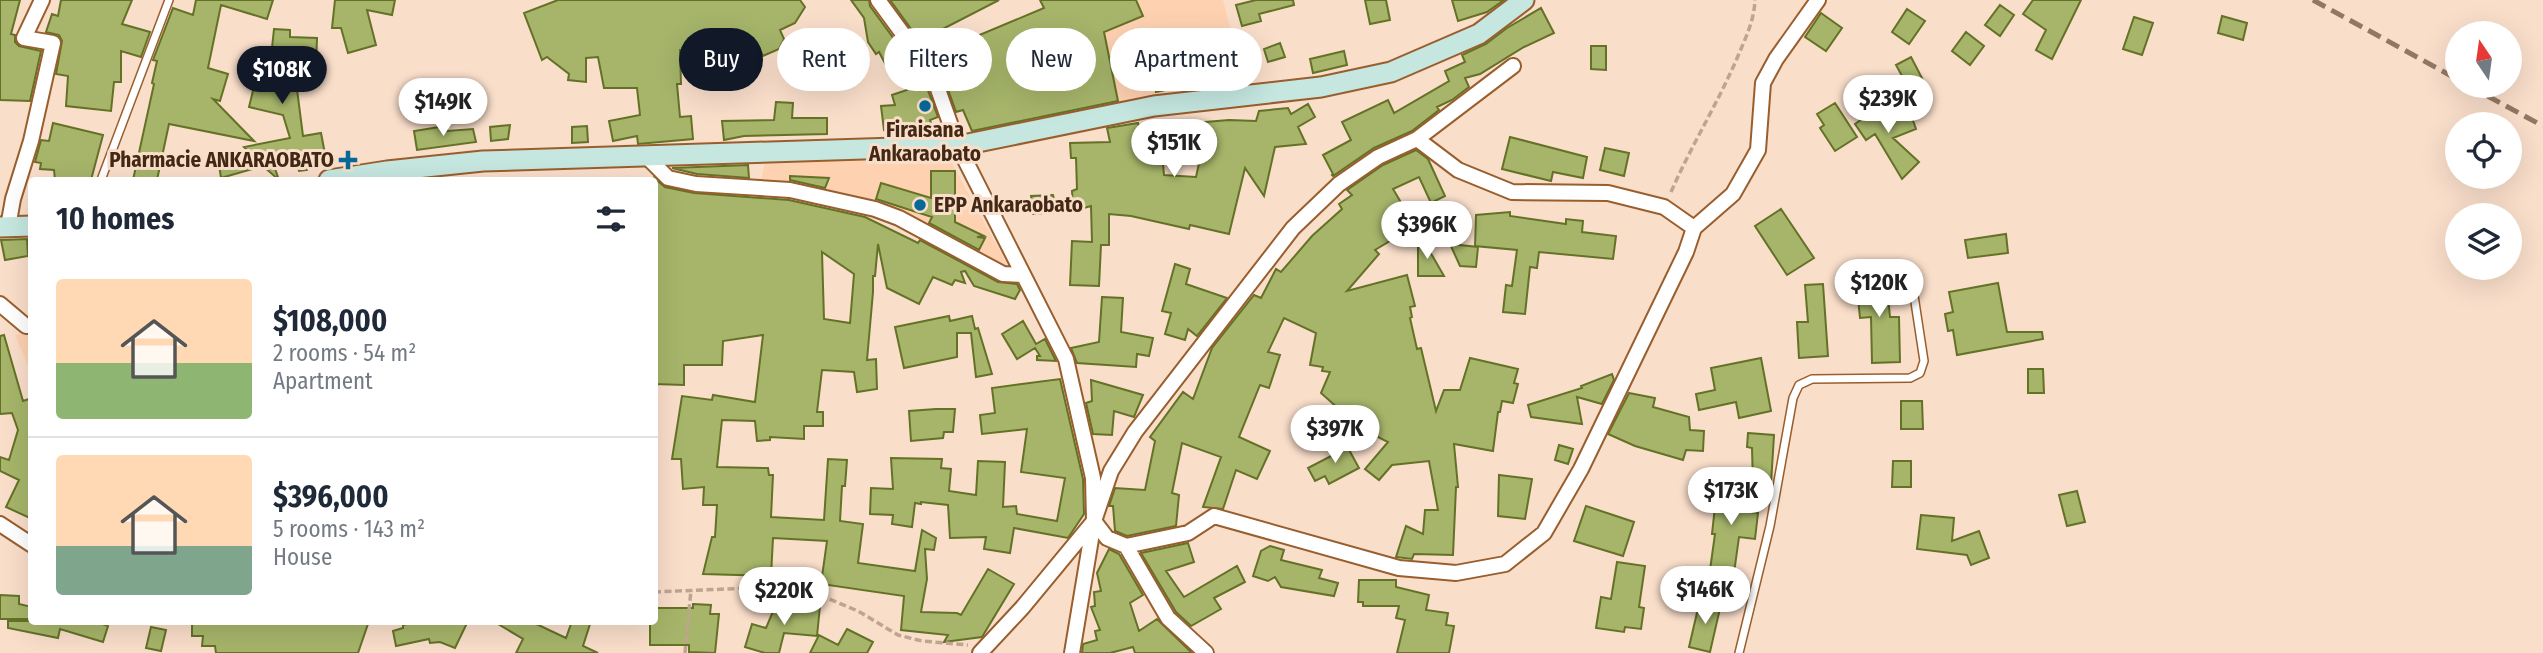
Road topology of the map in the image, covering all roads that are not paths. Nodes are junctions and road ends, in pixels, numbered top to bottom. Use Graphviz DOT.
graph roads {
  1 [pos="42,0"];
  2 [pos="169,0"];
  3 [pos="878,0"];
  4 [pos="1524,0"];
  5 [pos="1818,0"];
  6 [pos="1513,66"];
  7 [pos="1417,139"];
  8 [pos="958,146"];
  9 [pos="647,156"];
  10 [pos="102,177"];
  11 [pos="348,177"];
  12 [pos="28,226"];
  13 [pos="4,227"];
  14 [pos="1694,228"];
  15 [pos="1022,275"];
  16 [pos="1913,289"];
  17 [pos="0,304"];
  18 [pos="28,326"];
  19 [pos="1094,521"];
  20 [pos="0,524"];
  21 [pos="28,542"];
  22 [pos="1126,547"];
  23 [pos="982,650"];
  24 [pos="1072,653"];
  25 [pos="1206,653"];
  26 [pos="1740,653"];
  1 -- 13 [label="street"];
  2 -- 10 [label="lane"];
  3 -- 8 [label="street"];
  4 -- 8 [label="street"];
  5 -- 14 [label="street"];
  6 -- 7 [label="street"];
  7 -- 14 [label="street"];
  7 -- 19 [label="street"];
  8 -- 9 [label="street"];
  8 -- 15 [label="street"];
  9 -- 11 [label="street"];
  9 -- 15 [label="street"];
  12 -- 13 [label="street"];
  14 -- 22 [label="street"];
  15 -- 19 [label="street"];
  16 -- 26 [label="lane"];
  17 -- 18 [label="street"];
  19 -- 22 [label="street"];
  19 -- 23 [label="street"];
  19 -- 24 [label="street"];
  20 -- 21 [label="street"];
  22 -- 25 [label="street"];
}
